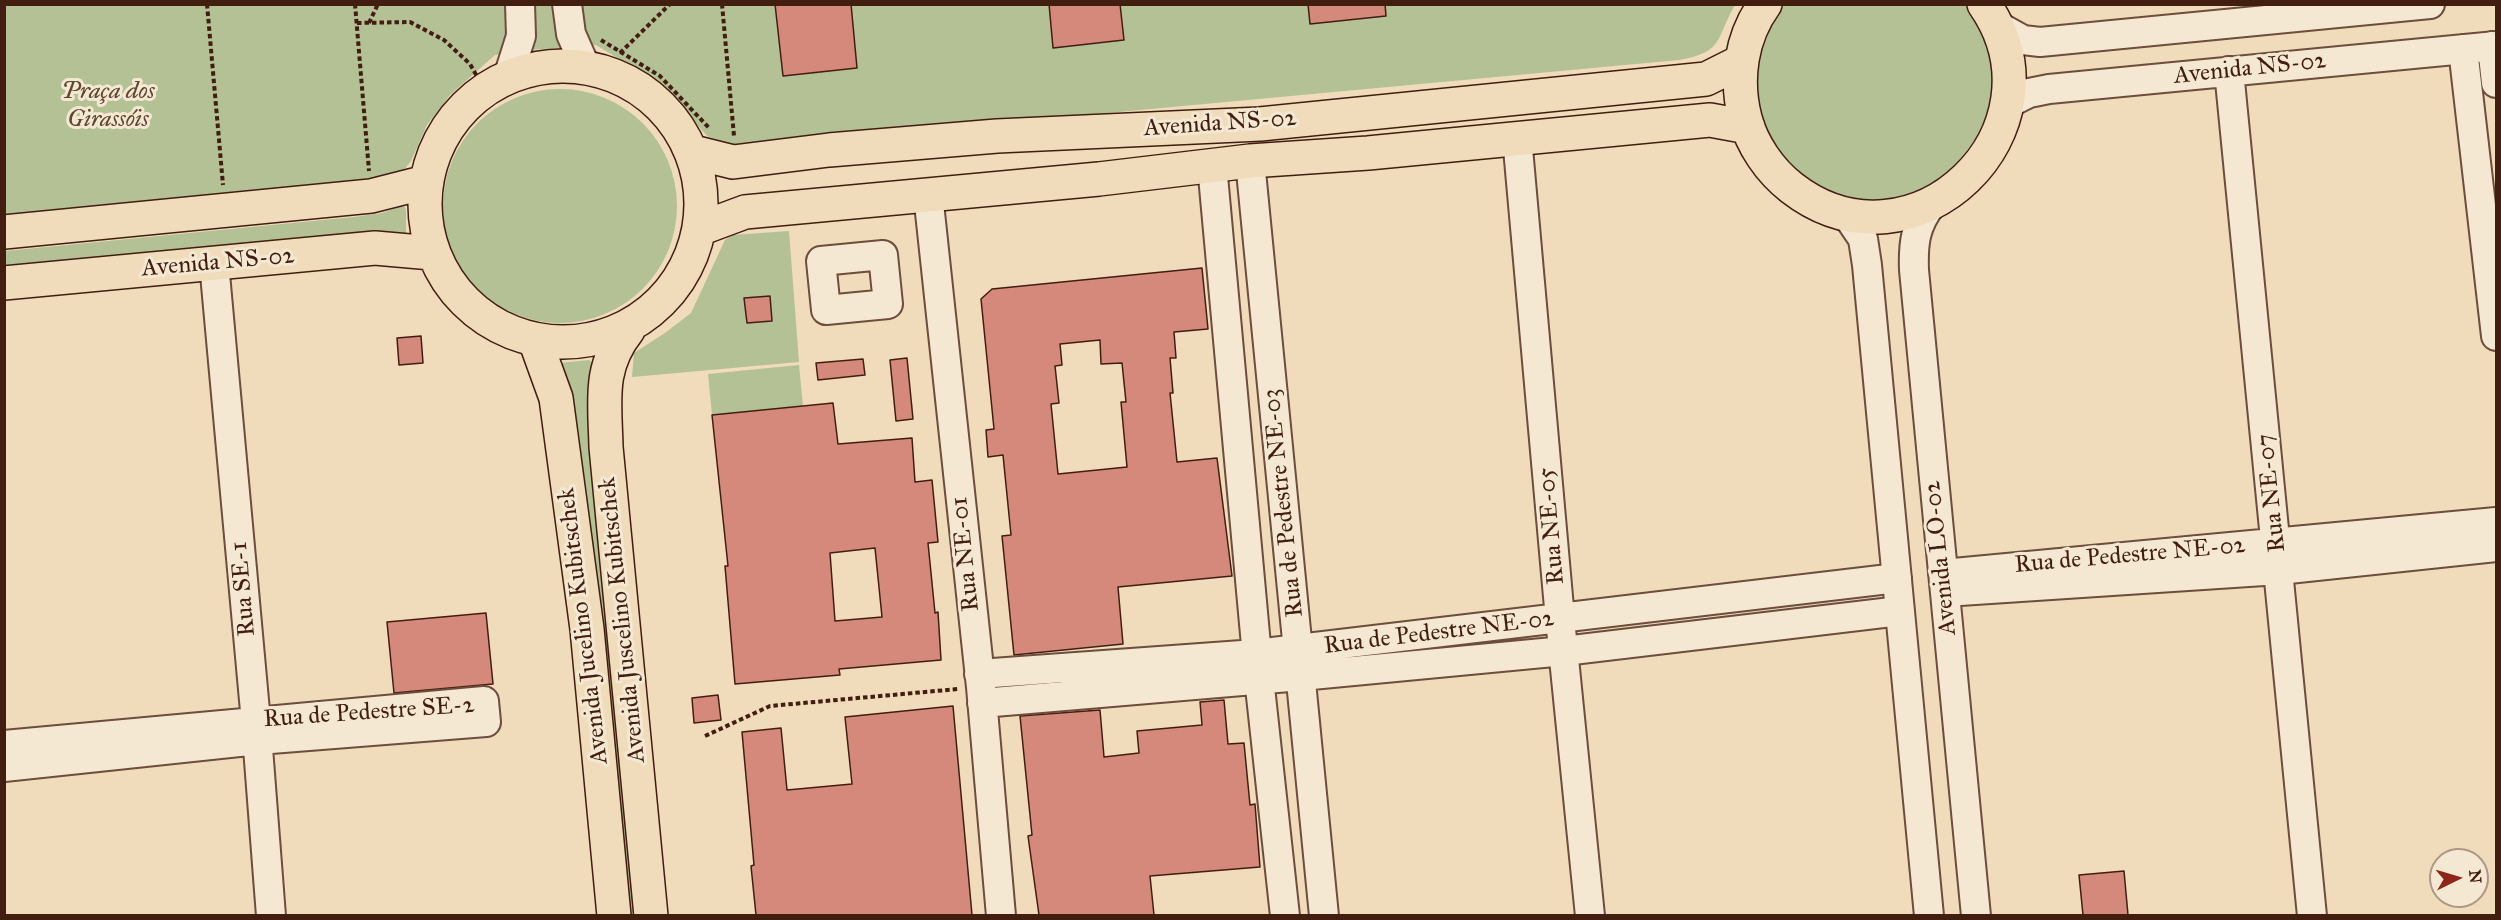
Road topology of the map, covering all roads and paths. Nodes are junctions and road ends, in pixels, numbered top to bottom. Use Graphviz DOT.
graph roads {
  1 [pos="207,4"];
  2 [pos="356,4"];
  3 [pos="378,4"];
  4 [pos="520,4"];
  5 [pos="567,4"];
  6 [pos="670,4"];
  7 [pos="722,4"];
  8 [pos="1765,4"];
  9 [pos="2430,4"];
  10 [pos="2264,12"];
  11 [pos="1990,15"];
  12 [pos="357,23"];
  13 [pos="369,23"];
  14 [pos="594,34"];
  15 [pos="2494,46"];
  16 [pos="2463,49"];
  17 [pos="620,53"];
  18 [pos="1742,61"];
  19 [pos="586,68"];
  20 [pos="2229,71"];
  21 [pos="496,81"];
  22 [pos="2496,83"];
  23 [pos="2007,104"];
  24 [pos="1748,127"];
  25 [pos="1517,137"];
  26 [pos="729,139"];
  27 [pos="704,142"];
  28 [pos="1250,161"];
  29 [pos="1212,165"];
  30 [pos="426,182"];
  31 [pos="928,194"];
  32 [pos="371,196"];
  33 [pos="1932,204"];
  34 [pos="225,210"];
  35 [pos="1845,214"];
  36 [pos="702,228"];
  37 [pos="4,231"];
  38 [pos="432,253"];
  39 [pos="214,263"];
  40 [pos="4,283"];
  41 [pos="628,330"];
  42 [pos="2496,336"];
  43 [pos="535,340"];
  44 [pos="2496,522"];
  45 [pos="2277,542"];
  46 [pos="2496,547"];
  47 [pos="2279,570"];
  48 [pos="1897,578"];
  49 [pos="1944,583"];
  50 [pos="1900,611"];
  51 [pos="1560,619"];
  52 [pos="1564,651"];
  53 [pos="1300,663"];
  54 [pos="1258,666"];
  55 [pos="981,688"];
  56 [pos="485,711"];
  57 [pos="257,731"];
  58 [pos="705,736"];
  59 [pos="4,745"];
  60 [pos="4,767"];
  61 [pos="271,915"];
  62 [pos="614,915"];
  63 [pos="651,915"];
  64 [pos="1001,915"];
  65 [pos="1285,915"];
  66 [pos="1324,915"];
  67 [pos="1590,915"];
  68 [pos="1929,915"];
  69 [pos="1976,915"];
  70 [pos="2312,915"];
  1 -- 34 [label="path"];
  2 -- 12 [label="path"];
  3 -- 13 [label="path"];
  4 -- 21 [label="street"];
  5 -- 19 [label="street"];
  6 -- 17 [label="path"];
  7 -- 26 [label="path"];
  8 -- 18 [label="main road, Avenida NS-02"];
  9 -- 10 [label="street, Avenida NS-02"];
  10 -- 11 [label="street, Avenida NS-02"];
  11 -- 23 [label="main road, Avenida NS-02"];
  12 -- 13 [label="path"];
  12 -- 32 [label="path"];
  13 -- 21 [label="path"];
  14 -- 17 [label="path"];
  15 -- 16 [label="street, Avenida NS-02"];
  15 -- 22 [label="street"];
  16 -- 20 [label="street, Avenida NS-02"];
  16 -- 42 [label="street"];
  17 -- 27 [label="path"];
  18 -- 24 [label="main road, Avenida NS-02"];
  18 -- 27 [label="main road, Avenida NS-02"];
  19 -- 21 [label="main road"];
  19 -- 27 [label="main road"];
  20 -- 23 [label="street, Avenida NS-02"];
  20 -- 45 [label="street, Rua NE-07"];
  21 -- 30 [label="main road"];
  23 -- 33 [label="main road, Avenida NS-02"];
  24 -- 25 [label="main road, Avenida NS-02"];
  24 -- 35 [label="main road, Avenida NS-02"];
  25 -- 28 [label="main road, Avenida NS-02"];
  25 -- 51 [label="street, Rua NE-05"];
  27 -- 36 [label="main road"];
  28 -- 29 [label="main road, Avenida NS-02"];
  28 -- 53 [label="street, Rua de Pedestre NE-03"];
  29 -- 31 [label="main road, Avenida NS-02"];
  29 -- 54 [label="street, Rua de Pedestre NE-03"];
  30 -- 32 [label="main road"];
  30 -- 38 [label="main road"];
  31 -- 36 [label="main road, Avenida NS-02"];
  31 -- 55 [label="street, Rua NE-01"];
  32 -- 34 [label="main road"];
  33 -- 35 [label="main road, Avenida NS-02"];
  33 -- 49 [label="street, Avenida LO-02"];
  34 -- 37 [label="main road"];
  35 -- 48 [label="street, Avenida LO-02"];
  36 -- 41 [label="main road"];
  38 -- 39 [label="main road, Avenida NS-02"];
  38 -- 43 [label="main road"];
  39 -- 40 [label="main road, Avenida NS-02"];
  39 -- 57 [label="street, Rua SE-1"];
  41 -- 43 [label="main road"];
  41 -- 63 [label="main road, Avenida Juscelino Kubitschek"];
  43 -- 62 [label="main road, Avenida Jucelino Kubitschek"];
  44 -- 45 [label="street, Rua de Pedestre NE-02"];
  45 -- 47 [label="street, Rua NE-07"];
  45 -- 49 [label="street, Rua de Pedestre NE-02"];
  46 -- 47 [label="street, Rua de Pedestre NE-02"];
  47 -- 49 [label="street, Rua de Pedestre NE-02"];
  47 -- 70 [label="street, Rua NE-07"];
  48 -- 50 [label="street, Avenida LO-02"];
  48 -- 51 [label="street, Rua de Pedestre NE-02"];
  49 -- 69 [label="street, Avenida LO-02"];
  50 -- 52 [label="street, Rua de Pedestre NE-02"];
  50 -- 68 [label="street, Avenida LO-02"];
  51 -- 52 [label="street, Rua NE-05"];
  51 -- 53 [label="street, Rua de Pedestre NE-02"];
  52 -- 53 [label="street, Rua de Pedestre NE-02"];
  52 -- 67 [label="street, Rua NE-05"];
  53 -- 54 [label="street, Rua de Pedestre NE-02"];
  53 -- 66 [label="street, Rua de Pedestre NE-03"];
  54 -- 55 [label="street, Rua de Pedestre NE-02"];
  54 -- 65 [label="street, Rua de Pedestre NE-03"];
  55 -- 58 [label="path"];
  55 -- 64 [label="street, Rua NE-01"];
  56 -- 57 [label="street, Rua de Pedestre SE-2"];
  57 -- 59 [label="street, Rua de Pedestre SE-2"];
  57 -- 60 [label="street, Rua de Pedestre SE-2"];
  57 -- 61 [label="street, Rua SE-1"];
}
